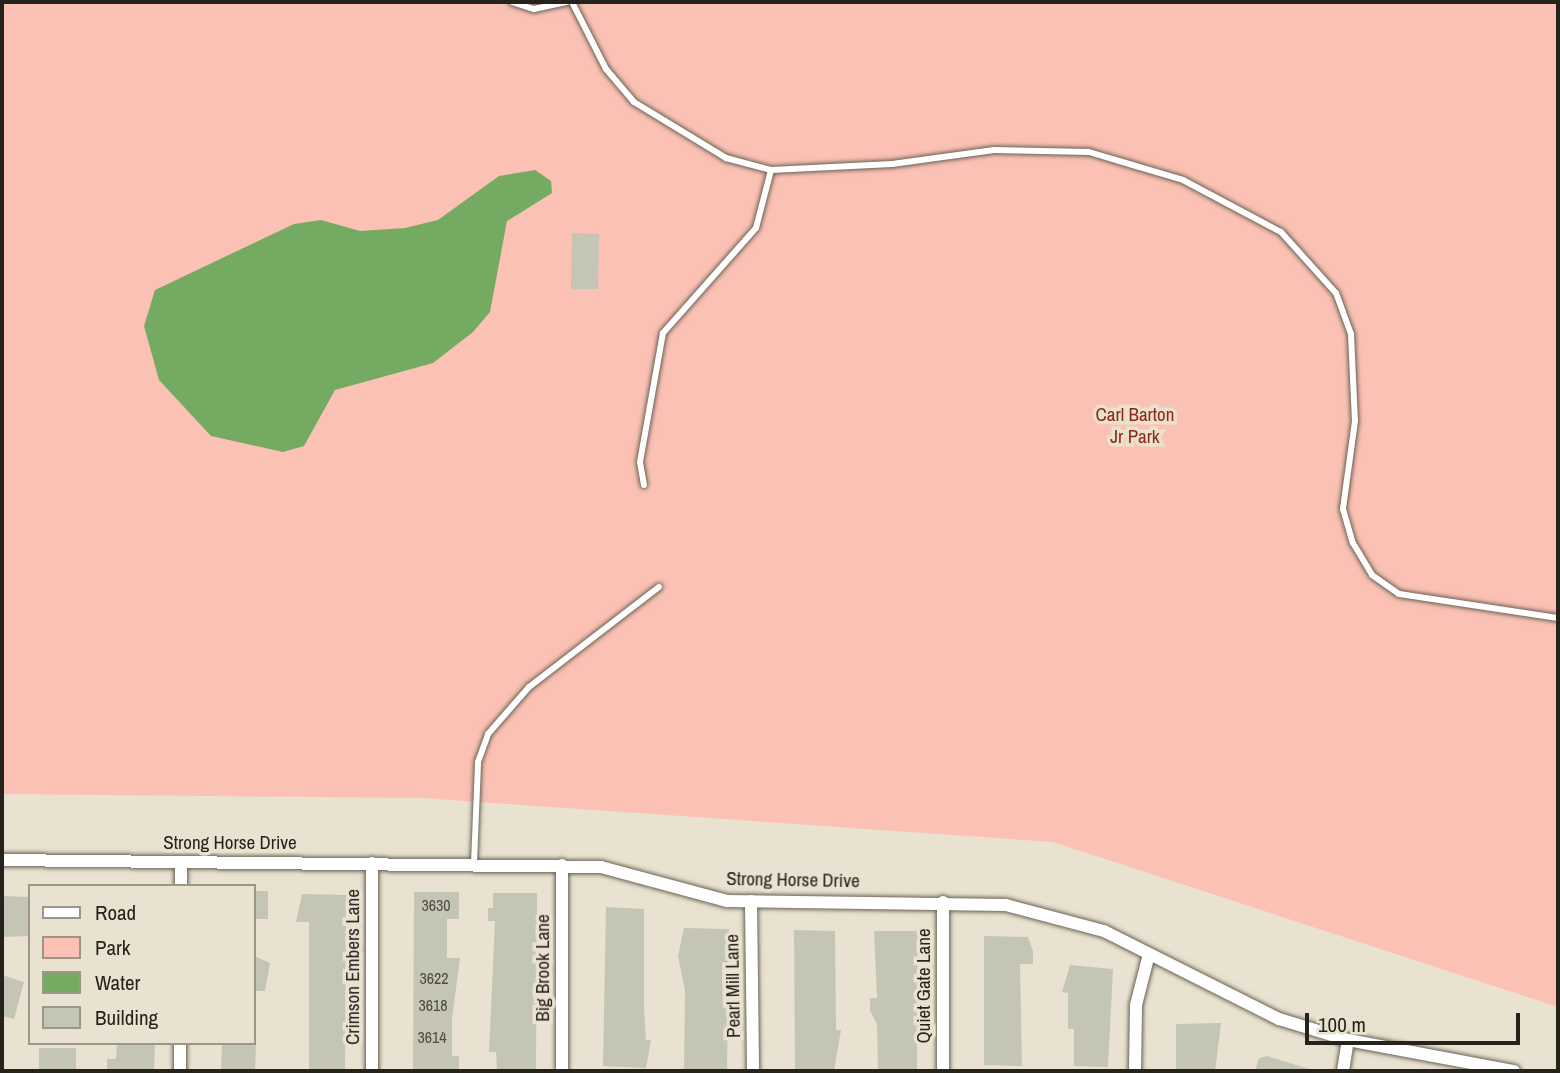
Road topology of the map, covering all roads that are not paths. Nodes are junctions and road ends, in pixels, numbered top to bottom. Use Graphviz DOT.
graph roads {
  1 [pos="512,2"];
  2 [pos="569,2"];
  3 [pos="771,170"];
  4 [pos="644,485"];
  5 [pos="659,587"];
  6 [pos="1558,618"];
  7 [pos="2,860"];
  8 [pos="181,862"];
  9 [pos="372,863"];
  10 [pos="474,863"];
  11 [pos="562,865"];
  12 [pos="181,884"];
  13 [pos="751,901"];
  14 [pos="943,902"];
  15 [pos="1147,958"];
  16 [pos="1348,1040"];
  17 [pos="180,1045"];
  18 [pos="180,1071"];
  19 [pos="372,1071"];
  20 [pos="562,1071"];
  21 [pos="753,1071"];
  22 [pos="943,1071"];
  23 [pos="1135,1071"];
  24 [pos="1343,1071"];
  25 [pos="1514,1071"];
  1 -- 2 [label="lane"];
  2 -- 3 [label="lane"];
  3 -- 4 [label="lane"];
  3 -- 6 [label="lane"];
  5 -- 10 [label="lane"];
  7 -- 8 [label="street, Strong Horse Drive"];
  8 -- 9 [label="street, Strong Horse Drive"];
  8 -- 12 [label="street"];
  9 -- 10 [label="street, Strong Horse Drive"];
  9 -- 19 [label="street, Crimson Embers Lane"];
  10 -- 11 [label="street, Strong Horse Drive"];
  11 -- 13 [label="street, Strong Horse Drive"];
  11 -- 20 [label="street, Big Brook Lane"];
  13 -- 14 [label="street, Strong Horse Drive"];
  13 -- 21 [label="street, Pearl Mill Lane"];
  14 -- 15 [label="street, Strong Horse Drive"];
  14 -- 22 [label="street, Quiet Gate Lane"];
  15 -- 16 [label="street, Strong Horse Drive"];
  15 -- 23 [label="street"];
  16 -- 24 [label="street"];
  16 -- 25 [label="street, Strong Horse Drive"];
  17 -- 18 [label="street"];
}
